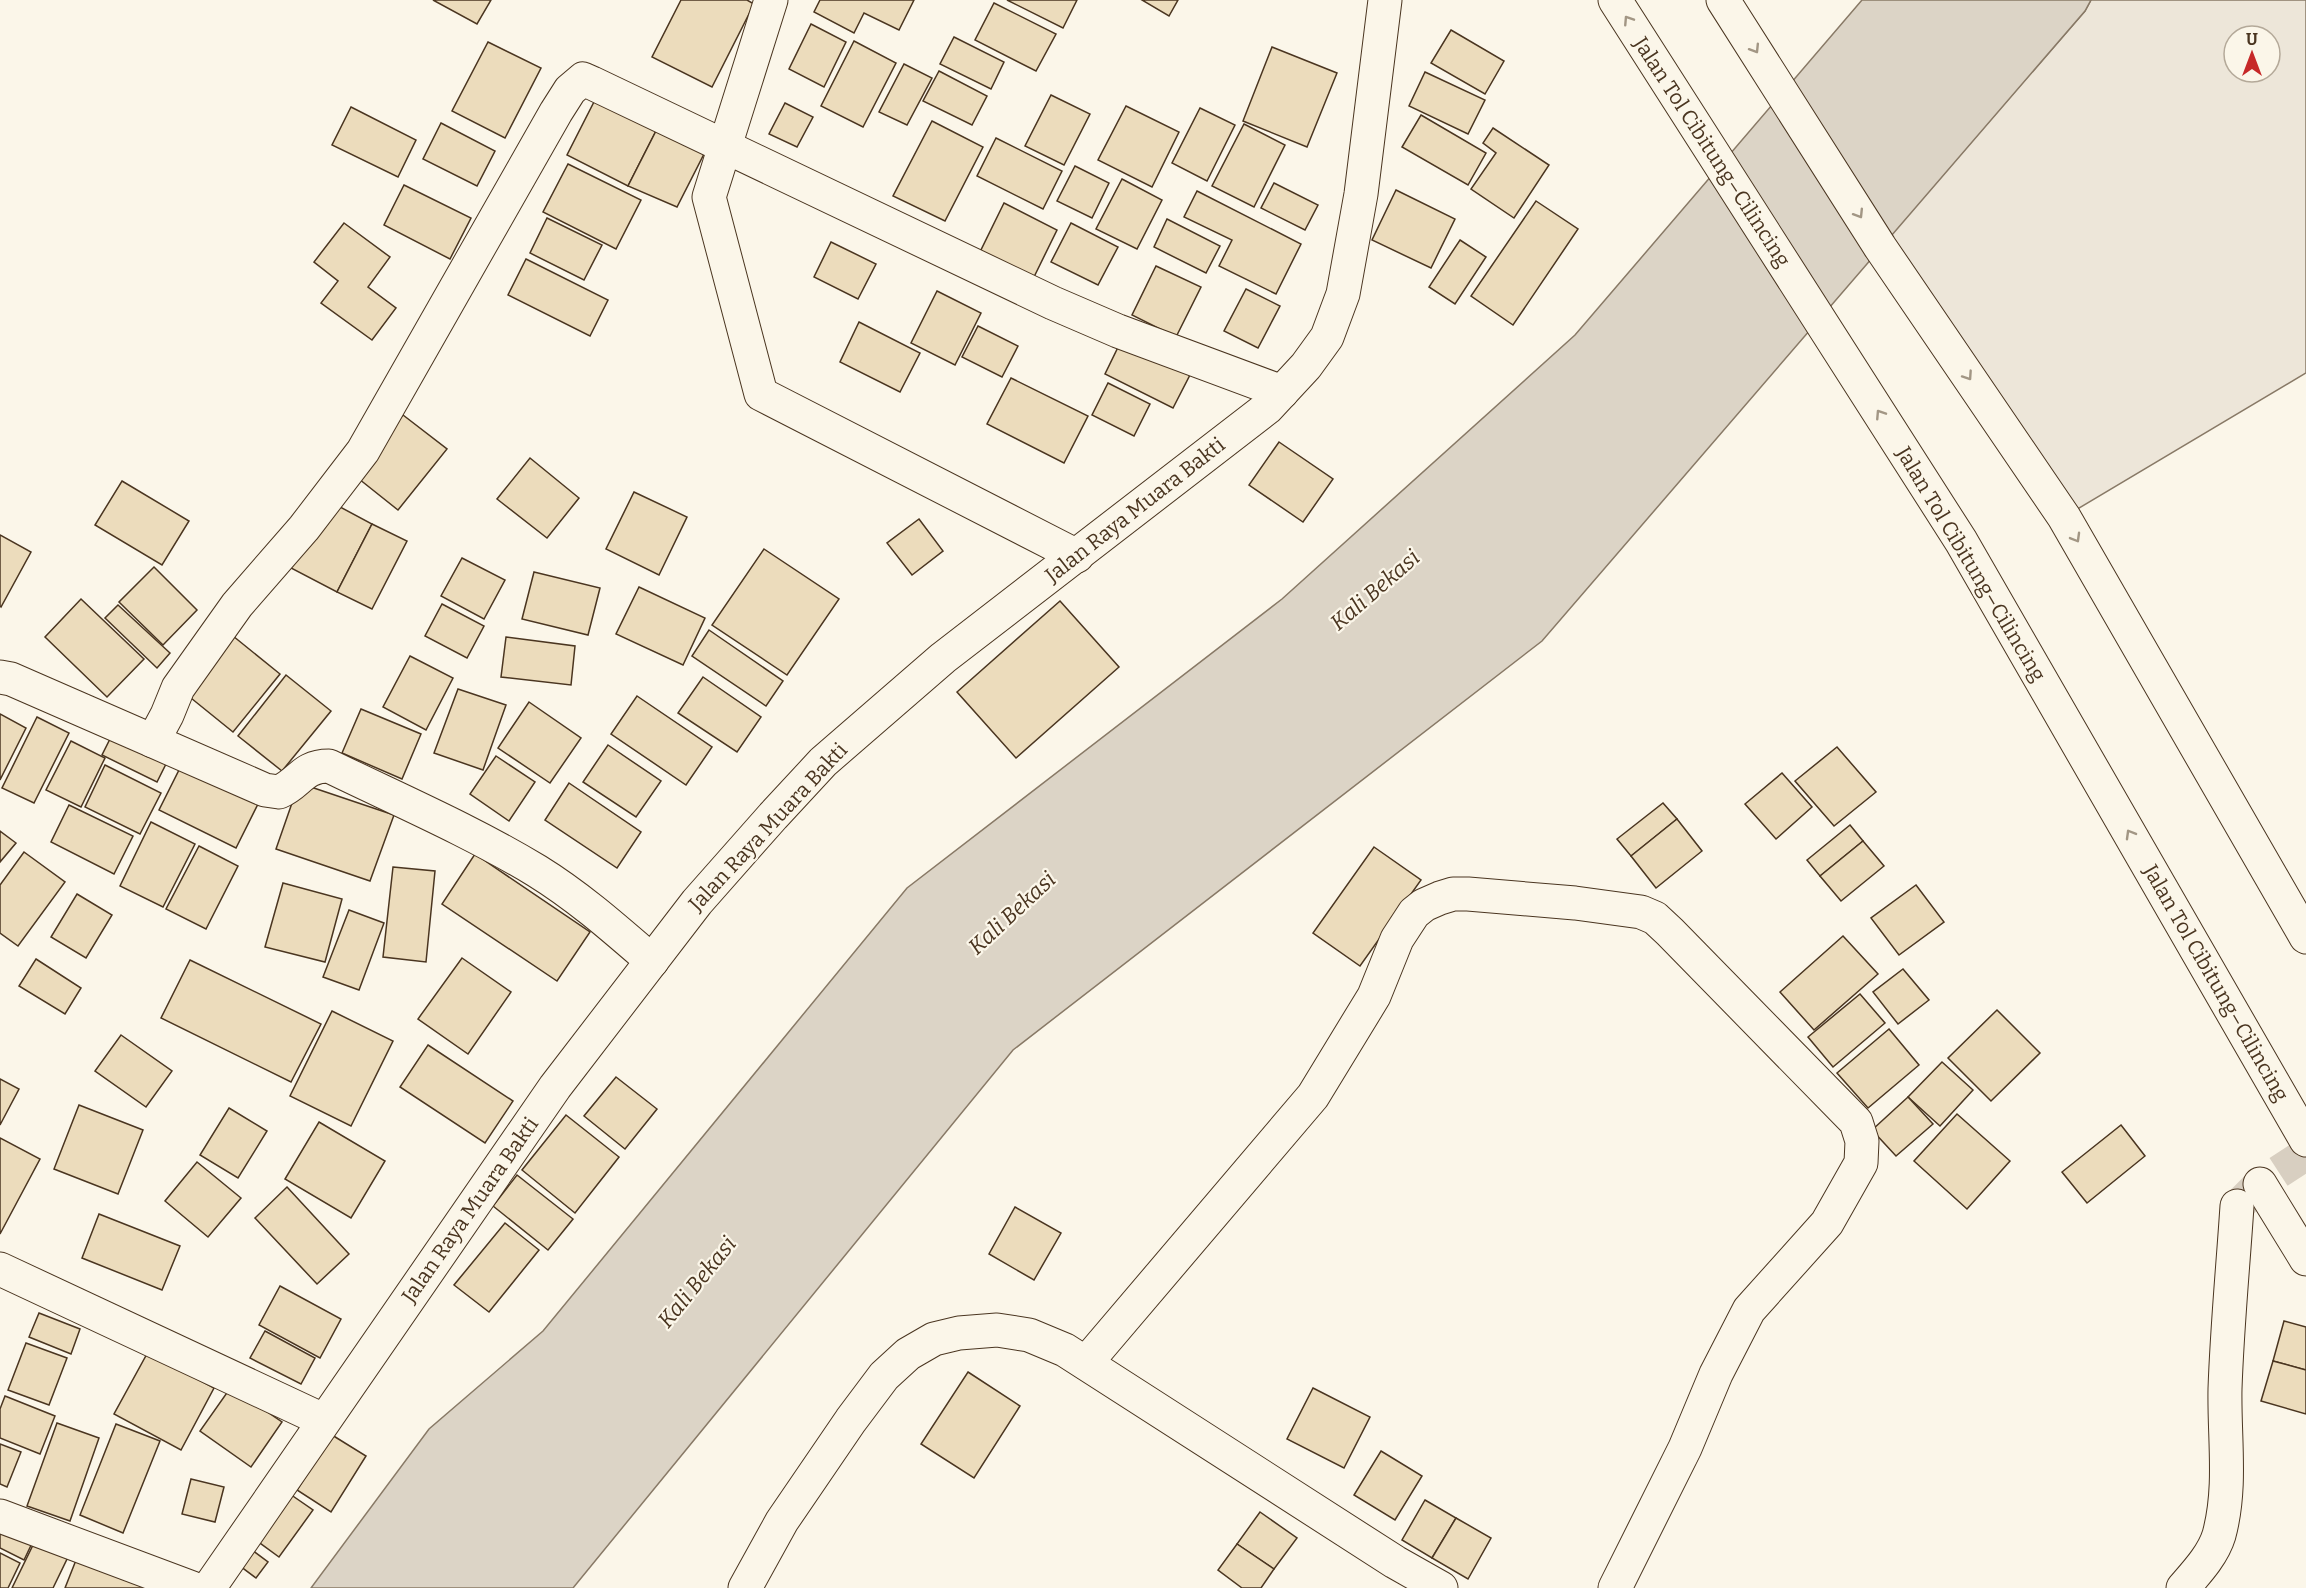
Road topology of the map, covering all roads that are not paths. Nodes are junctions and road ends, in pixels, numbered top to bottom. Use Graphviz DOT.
graph roads {
  1 [pos="771,0"];
  2 [pos="1385,0"];
  3 [pos="1615,0"];
  4 [pos="1723,0"];
  5 [pos="724,145"];
  6 [pos="1282,392"];
  7 [pos="1077,555"];
  8 [pos="0,677"];
  9 [pos="153,741"];
  10 [pos="2306,937"];
  11 [pos="652,961"];
  12 [pos="2306,1140"];
  13 [pos="2306,1259"];
  14 [pos="0,1269"];
  15 [pos="1086,1363"];
  16 [pos="323,1420"];
  17 [pos="0,1516"];
  18 [pos="192,1588"];
  19 [pos="209,1588"];
  20 [pos="745,1588"];
  21 [pos="1441,1588"];
  22 [pos="1615,1588"];
  23 [pos="2183,1588"];
  1 -- 5 [label="main road"];
  2 -- 6 [label="main road, Jalan Raya Muara Bakti"];
  12 -- 3 [label="main road, Jalan Tol Cibitung–Cilincing, one-way"];
  4 -- 10 [label="main road, one-way"];
  5 -- 6 [label="main road"];
  5 -- 7 [label="main road"];
  5 -- 9 [label="main road"];
  6 -- 7 [label="main road, Jalan Raya Muara Bakti"];
  7 -- 11 [label="main road, Jalan Raya Muara Bakti"];
  8 -- 9 [label="main road"];
  9 -- 11 [label="main road"];
  11 -- 16 [label="main road, Jalan Raya Muara Bakti"];
  13 -- 23 [label="main road"];
  14 -- 16 [label="main road"];
  15 -- 20 [label="main road"];
  15 -- 21 [label="main road"];
  15 -- 22 [label="main road"];
  16 -- 19 [label="main road, Jalan Raya Muara Bakti"];
  17 -- 18 [label="main road"];
}
